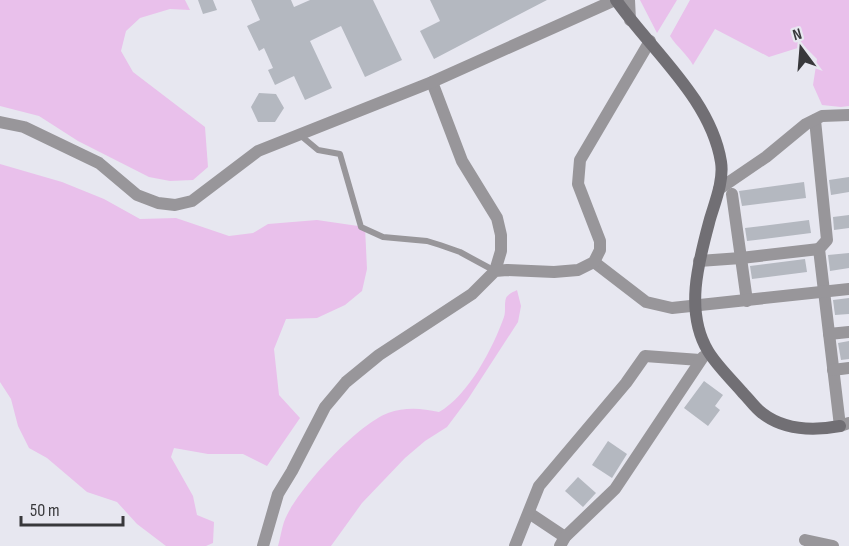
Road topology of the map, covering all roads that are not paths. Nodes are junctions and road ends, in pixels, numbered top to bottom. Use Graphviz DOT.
graph roads {
  1 [pos="615,0"];
  2 [pos="629,0"];
  3 [pos="630,20"];
  4 [pos="650,41"];
  5 [pos="432,82"];
  6 [pos="849,115"];
  7 [pos="814,120"];
  8 [pos="0,122"];
  9 [pos="299,135"];
  10 [pos="719,189"];
  11 [pos="732,194"];
  12 [pos="819,249"];
  13 [pos="741,258"];
  14 [pos="699,261"];
  15 [pos="594,262"];
  16 [pos="495,271"];
  17 [pos="849,289"];
  18 [pos="824,292"];
  19 [pos="747,301"];
  20 [pos="695,306"];
  21 [pos="849,332"];
  22 [pos="829,334"];
  23 [pos="704,356"];
  24 [pos="849,368"];
  25 [pos="833,370"];
  26 [pos="844,411"];
  27 [pos="844,424"];
  28 [pos="529,513"];
  29 [pos="805,540"];
  30 [pos="563,542"];
  31 [pos="263,546"];
  32 [pos="515,546"];
  33 [pos="833,546"];
  1 -- 3 [label="street"];
  1 -- 5 [label="street"];
  2 -- 3 [label="street"];
  3 -- 4 [label="street"];
  4 -- 10 [label="street"];
  4 -- 15 [label="street"];
  5 -- 9 [label="street"];
  5 -- 16 [label="street"];
  6 -- 7 [label="street"];
  7 -- 10 [label="street"];
  7 -- 12 [label="street"];
  8 -- 9 [label="street"];
  9 -- 16 [label="lane"];
  10 -- 14 [label="street"];
  11 -- 13 [label="street"];
  12 -- 13 [label="street"];
  12 -- 18 [label="street"];
  13 -- 14 [label="street"];
  13 -- 19 [label="street"];
  14 -- 20 [label="street"];
  15 -- 16 [label="street"];
  15 -- 20 [label="street"];
  16 -- 31 [label="street"];
  17 -- 18 [label="street"];
  18 -- 19 [label="street"];
  18 -- 22 [label="street"];
  19 -- 20 [label="street"];
  20 -- 23 [label="street"];
  21 -- 22 [label="street"];
  22 -- 25 [label="street"];
  23 -- 27 [label="street"];
  23 -- 28 [label="street"];
  23 -- 30 [label="street"];
  24 -- 25 [label="street"];
  25 -- 26 [label="street"];
  26 -- 27 [label="street"];
  28 -- 30 [label="street"];
  28 -- 32 [label="street"];
  29 -- 33 [label="street"];
}
